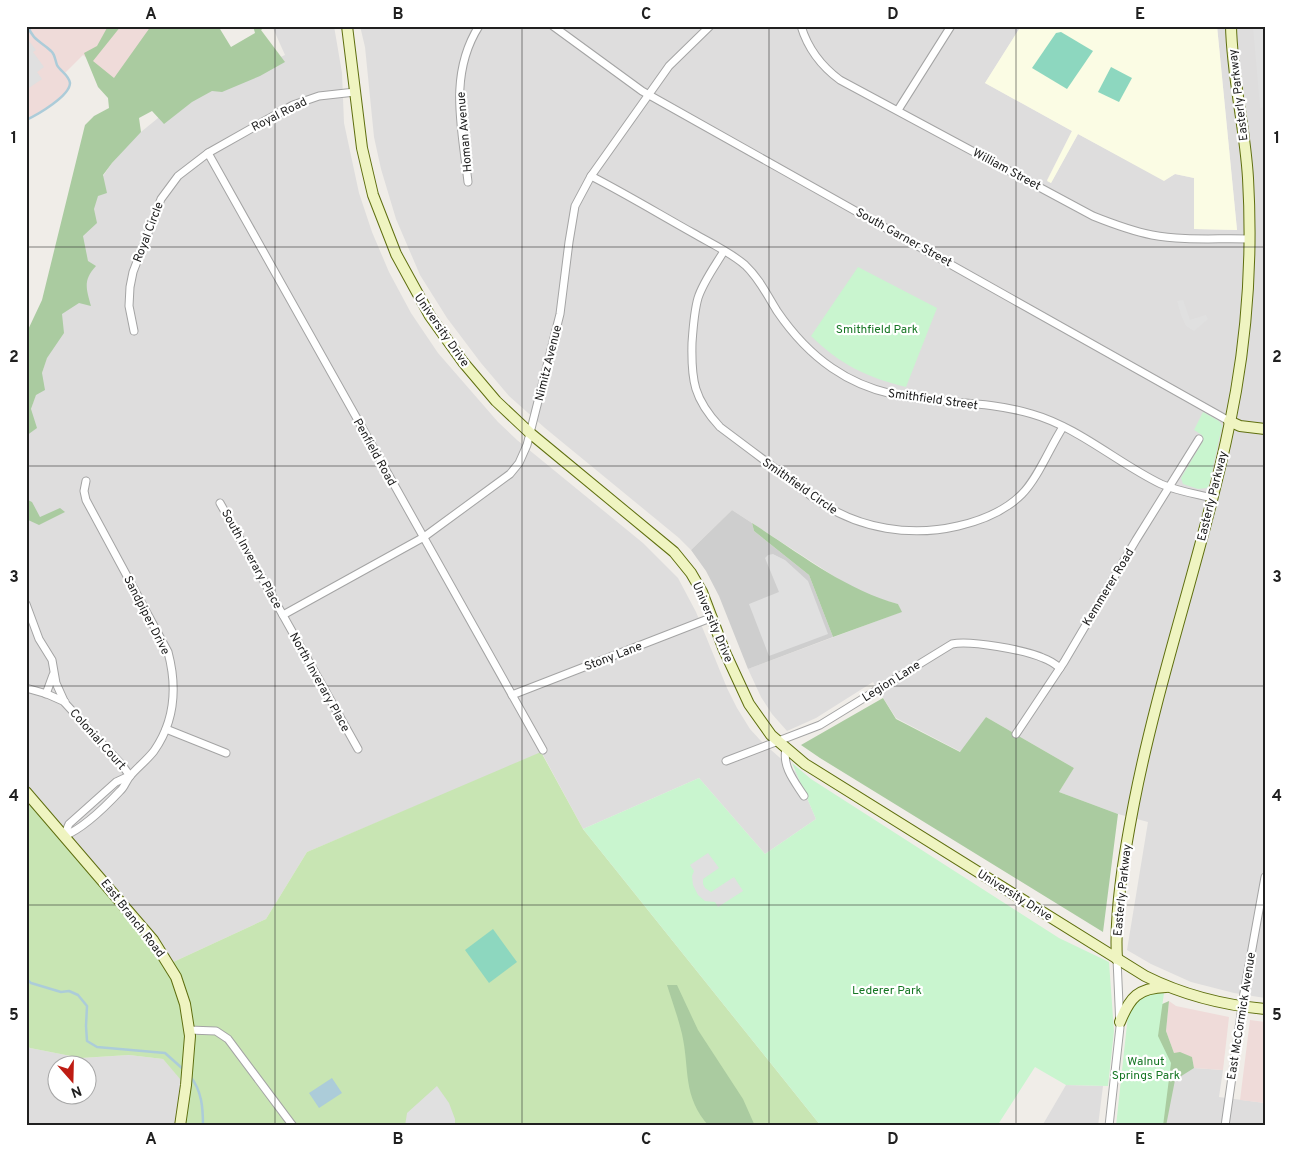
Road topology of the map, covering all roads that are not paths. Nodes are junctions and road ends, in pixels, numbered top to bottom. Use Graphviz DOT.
graph roads {
  1 [pos="347,26"];
  2 [pos="479,26"];
  3 [pos="553,26"];
  4 [pos="710,26"];
  5 [pos="801,26"];
  6 [pos="951,26"];
  7 [pos="1231,26"];
  8 [pos="355,92"];
  9 [pos="650,94"];
  10 [pos="898,110"];
  11 [pos="208,153"];
  12 [pos="591,176"];
  13 [pos="468,182"];
  14 [pos="1249,239"];
  15 [pos="724,251"];
  16 [pos="134,331"];
  17 [pos="1229,421"];
  18 [pos="1063,427"];
  19 [pos="1265,429"];
  20 [pos="530,434"];
  21 [pos="1199,439"];
  22 [pos="86,481"];
  23 [pos="1170,487"];
  24 [pos="1212,498"];
  25 [pos="220,503"];
  26 [pos="424,537"];
  27 [pos="26,604"];
  28 [pos="283,615"];
  29 [pos="713,617"];
  30 [pos="1060,668"];
  31 [pos="53,672"];
  32 [pos="26,688"];
  33 [pos="46,694"];
  34 [pos="512,695"];
  35 [pos="65,703"];
  36 [pos="166,729"];
  37 [pos="1016,734"];
  38 [pos="777,741"];
  39 [pos="358,749"];
  40 [pos="543,750"];
  41 [pos="786,750"];
  42 [pos="226,753"];
  43 [pos="726,760"];
  44 [pos="130,776"];
  45 [pos="26,792"];
  46 [pos="804,796"];
  47 [pos="64,836"];
  48 [pos="1265,877"];
  49 [pos="1117,959"];
  50 [pos="1168,987"];
  51 [pos="1242,1006"];
  52 [pos="1265,1009"];
  53 [pos="1120,1022"];
  54 [pos="189,1030"];
  55 [pos="180,1126"];
  56 [pos="292,1126"];
  57 [pos="1109,1126"];
  58 [pos="1225,1126"];
  1 -- 8 [label="main road, University Drive"];
  2 -- 13 [label="street, Homan Avenue"];
  3 -- 9 [label="street, South Garner Street"];
  4 -- 9 [label="street, Nimitz Avenue"];
  5 -- 10 [label="street, William Street"];
  6 -- 10 [label="street"];
  7 -- 14 [label="main road, Easterly Parkway"];
  8 -- 11 [label="street, Royal Road"];
  8 -- 20 [label="main road, University Drive"];
  9 -- 12 [label="street, Nimitz Avenue"];
  9 -- 17 [label="street, South Garner Street"];
  10 -- 14 [label="street, William Street"];
  11 -- 16 [label="street, Royal Circle"];
  11 -- 26 [label="street, Penfield Road"];
  12 -- 15 [label="street, Smithfield Street"];
  12 -- 20 [label="street, Nimitz Avenue"];
  14 -- 17 [label="main road, Easterly Parkway"];
  15 -- 18 [label="street, Smithfield Street"];
  15 -- 18 [label="street, Smithfield Circle"];
  17 -- 19 [label="main road, South Garner Street"];
  17 -- 24 [label="main road, Easterly Parkway"];
  18 -- 23 [label="street, Smithfield Street"];
  20 -- 26 [label="street, Nimitz Avenue"];
  20 -- 29 [label="main road, University Drive"];
  21 -- 23 [label="street, Kemmerer Road"];
  22 -- 36 [label="street, Sandpiper Drive"];
  23 -- 24 [label="street, Smithfield Street"];
  23 -- 30 [label="street, Kemmerer Road"];
  24 -- 49 [label="main road, Easterly Parkway"];
  25 -- 28 [label="street, South Inverary Place"];
  26 -- 28 [label="street, Nimitz Avenue"];
  26 -- 34 [label="street, Penfield Road"];
  27 -- 31 [label="street"];
  28 -- 39 [label="street, North Inverary Place"];
  29 -- 34 [label="street, Stony Lane"];
  29 -- 38 [label="main road, University Drive"];
  30 -- 37 [label="street, Kemmerer Road"];
  30 -- 38 [label="street, Legion Lane"];
  31 -- 33 [label="street"];
  31 -- 35 [label="street"];
  32 -- 33 [label="street"];
  33 -- 35 [label="street"];
  34 -- 40 [label="street, Penfield Road"];
  35 -- 44 [label="street, Colonial Court"];
  36 -- 42 [label="street"];
  36 -- 44 [label="street, Sandpiper Drive"];
  38 -- 41 [label="main road, University Drive"];
  38 -- 43 [label="street, Legion Lane"];
  41 -- 46 [label="street"];
  41 -- 49 [label="main road, University Drive"];
  44 -- 47 [label="street, Sandpiper Drive"];
  45 -- 47 [label="main road, East Branch Road"];
  47 -- 54 [label="main road, East Branch Road"];
  48 -- 51 [label="street, East McCormick Avenue"];
  49 -- 50 [label="main road, University Drive"];
  49 -- 53 [label="street"];
  50 -- 51 [label="main road, University Drive"];
  50 -- 53 [label="main road"];
  51 -- 52 [label="main road, University Drive"];
  51 -- 58 [label="street, East McCormick Avenue"];
  53 -- 57 [label="street"];
  54 -- 55 [label="main road, East Branch Road"];
  54 -- 56 [label="street"];
}
